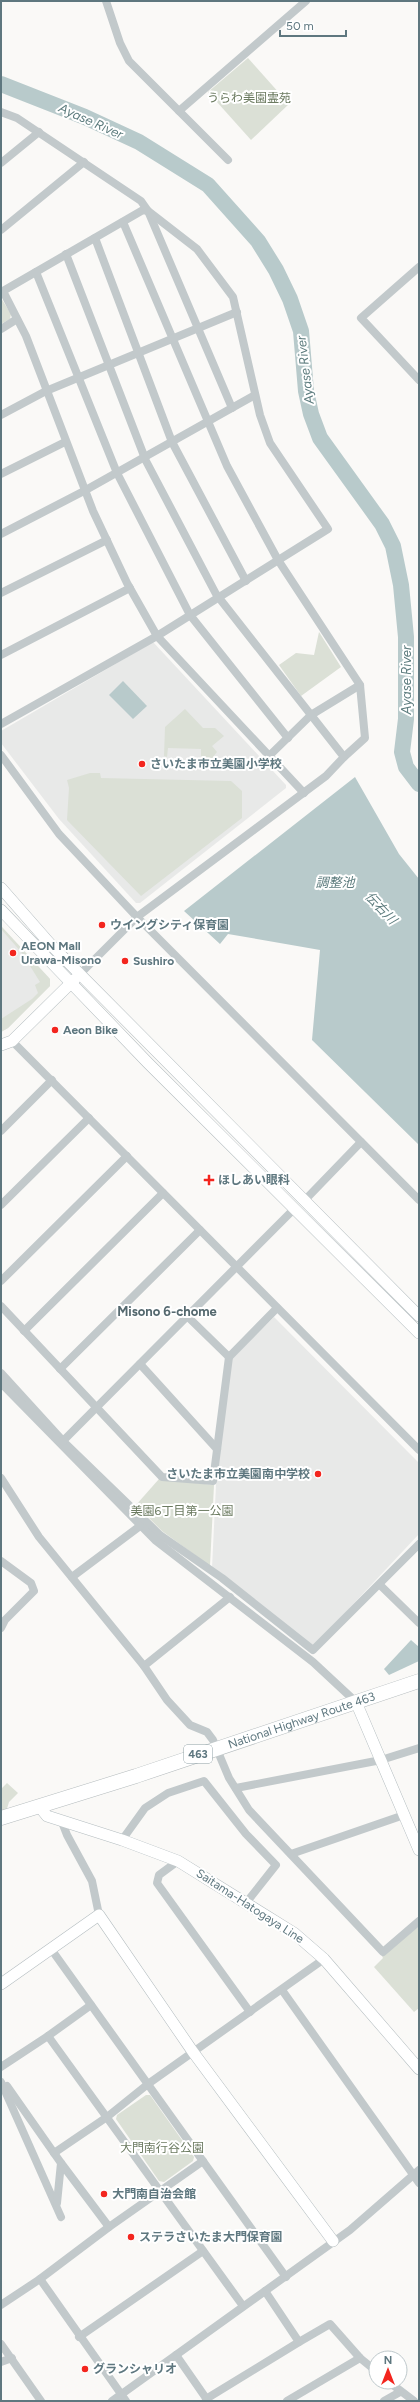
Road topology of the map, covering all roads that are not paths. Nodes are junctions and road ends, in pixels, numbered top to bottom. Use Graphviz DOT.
graph roads {
  1 [pos="106,1"];
  2 [pos="306,1"];
  3 [pos="179,111"];
  4 [pos="1,112"];
  5 [pos="39,132"];
  6 [pos="228,160"];
  7 [pos="84,162"];
  8 [pos="1,163"];
  9 [pos="148,211"];
  10 [pos="123,222"];
  11 [pos="1,230"];
  12 [pos="96,238"];
  13 [pos="66,254"];
  14 [pos="419,267"];
  15 [pos="36,272"];
  16 [pos="2,290"];
  17 [pos="237,312"];
  18 [pos="17,319"];
  19 [pos="1,329"];
  20 [pos="198,329"];
  21 [pos="174,340"];
  22 [pos="139,354"];
  23 [pos="109,366"];
  24 [pos="79,378"];
  25 [pos="419,380"];
  26 [pos="46,392"];
  27 [pos="256,395"];
  28 [pos="232,408"];
  29 [pos="1,415"];
  30 [pos="208,422"];
  31 [pos="65,442"];
  32 [pos="172,442"];
  33 [pos="145,457"];
  34 [pos="117,473"];
  35 [pos="1,474"];
  36 [pos="84,492"];
  37 [pos="1,534"];
  38 [pos="107,540"];
  39 [pos="278,560"];
  40 [pos="246,581"];
  41 [pos="130,588"];
  42 [pos="1,593"];
  43 [pos="219,598"];
  44 [pos="190,615"];
  45 [pos="157,636"];
  46 [pos="1,655"];
  47 [pos="360,685"];
  48 [pos="311,715"];
  49 [pos="1,724"];
  50 [pos="288,738"];
  51 [pos="1,755"];
  52 [pos="268,757"];
  53 [pos="344,757"];
  54 [pos="304,793"];
  55 [pos="1,888"];
  56 [pos="1,910"];
  57 [pos="137,917"];
  58 [pos="80,974"];
  59 [pos="70,983"];
  60 [pos="12,1041"];
  61 [pos="1,1045"];
  62 [pos="52,1080"];
  63 [pos="89,1118"];
  64 [pos="1,1131"];
  65 [pos="361,1142"];
  66 [pos="127,1156"];
  67 [pos="163,1193"];
  68 [pos="419,1200"];
  69 [pos="304,1201"];
  70 [pos="1,1205"];
  71 [pos="295,1208"];
  72 [pos="200,1230"];
  73 [pos="237,1267"];
  74 [pos="1,1281"];
  75 [pos="1,1306"];
  76 [pos="277,1308"];
  77 [pos="419,1316"];
  78 [pos="188,1317"];
  79 [pos="24,1331"];
  80 [pos="419,1333"];
  81 [pos="229,1358"];
  82 [pos="140,1364"];
  83 [pos="60,1369"];
  84 [pos="1,1373"];
  85 [pos="1,1383"];
  86 [pos="97,1408"];
  87 [pos="63,1441"];
  88 [pos="217,1449"];
  89 [pos="419,1450"];
  90 [pos="1,1478"];
  91 [pos="140,1526"];
  92 [pos="419,1544"];
  93 [pos="1,1561"];
  94 [pos="72,1577"];
  95 [pos="380,1585"];
  96 [pos="231,1597"];
  97 [pos="418,1621"];
  98 [pos="1,1628"];
  99 [pos="144,1666"];
  100 [pos="419,1681"];
  101 [pos="356,1702"];
  102 [pos="216,1748"];
  103 [pos="419,1748"];
  104 [pos="381,1760"];
  105 [pos="236,1788"];
  106 [pos="39,1806"];
  107 [pos="404,1815"];
  108 [pos="1,1818"];
  109 [pos="62,1822"];
  110 [pos="122,1840"];
  111 [pos="418,1846"];
  112 [pos="291,1854"];
  113 [pos="178,1861"];
  114 [pos="246,1903"];
  115 [pos="99,1915"];
  116 [pos="419,1921"];
  117 [pos="51,1949"];
  118 [pos="324,1959"];
  119 [pos="1,1984"];
  120 [pos="282,1990"];
  121 [pos="91,2005"];
  122 [pos="250,2012"];
  123 [pos="48,2036"];
  124 [pos="194,2052"];
  125 [pos="1,2067"];
  126 [pos="419,2069"];
  127 [pos="1,2078"];
  128 [pos="1,2082"];
  129 [pos="148,2084"];
  130 [pos="107,2117"];
  131 [pos="54,2153"];
  132 [pos="203,2161"];
  133 [pos="61,2163"];
  134 [pos="416,2172"];
  135 [pos="419,2184"];
  136 [pos="160,2192"];
  137 [pos="57,2204"];
  138 [pos="61,2217"];
  139 [pos="109,2227"];
  140 [pos="333,2242"];
  141 [pos="203,2251"];
  142 [pos="286,2277"];
  143 [pos="40,2279"];
  144 [pos="265,2291"];
  145 [pos="1,2305"];
  146 [pos="243,2306"];
  147 [pos="79,2337"];
  148 [pos="299,2342"];
  149 [pos="1,2344"];
  150 [pos="176,2355"];
  151 [pos="12,2358"];
  152 [pos="360,2358"];
  153 [pos="1,2362"];
  154 [pos="368,2364"];
  155 [pos="400,2392"];
  156 [pos="124,2398"];
  157 [pos="207,2400"];
  158 [pos="41,2401"];
  159 [pos="112,2401"];
  160 [pos="287,2401"];
  161 [pos="384,2401"];
  162 [pos="414,2401"];
  1 -- 3 [label="street"];
  2 -- 3 [label="street"];
  3 -- 6 [label="street"];
  4 -- 5 [label="street"];
  5 -- 7 [label="street"];
  5 -- 8 [label="street"];
  7 -- 9 [label="street"];
  7 -- 11 [label="street"];
  9 -- 10 [label="street"];
  9 -- 17 [label="street"];
  9 -- 20 [label="street"];
  10 -- 12 [label="street"];
  10 -- 21 [label="street"];
  12 -- 13 [label="street"];
  12 -- 22 [label="street"];
  13 -- 15 [label="street"];
  13 -- 23 [label="street"];
  14 -- 25 [label="street"];
  15 -- 16 [label="street"];
  15 -- 24 [label="street"];
  16 -- 18 [label="street"];
  17 -- 20 [label="street"];
  17 -- 27 [label="street"];
  18 -- 19 [label="street"];
  18 -- 26 [label="street"];
  20 -- 21 [label="street"];
  20 -- 28 [label="street"];
  21 -- 22 [label="street"];
  21 -- 30 [label="street"];
  22 -- 23 [label="street"];
  22 -- 32 [label="street"];
  23 -- 24 [label="street"];
  23 -- 33 [label="street"];
  24 -- 26 [label="street"];
  24 -- 34 [label="street"];
  26 -- 29 [label="street"];
  26 -- 31 [label="street"];
  27 -- 28 [label="street"];
  27 -- 39 [label="street"];
  28 -- 30 [label="street"];
  30 -- 32 [label="street"];
  30 -- 39 [label="street"];
  31 -- 35 [label="street"];
  31 -- 36 [label="street"];
  32 -- 33 [label="street"];
  32 -- 40 [label="street"];
  33 -- 34 [label="street"];
  33 -- 43 [label="street"];
  34 -- 36 [label="street"];
  34 -- 44 [label="street"];
  36 -- 37 [label="street"];
  36 -- 38 [label="street"];
  38 -- 41 [label="street"];
  38 -- 42 [label="street"];
  39 -- 40 [label="street"];
  39 -- 47 [label="street"];
  40 -- 43 [label="street"];
  41 -- 45 [label="street"];
  41 -- 46 [label="street"];
  43 -- 44 [label="street"];
  43 -- 48 [label="street"];
  44 -- 45 [label="street"];
  44 -- 50 [label="street"];
  45 -- 49 [label="street"];
  45 -- 52 [label="street"];
  47 -- 48 [label="street"];
  47 -- 53 [label="street"];
  48 -- 50 [label="street"];
  48 -- 53 [label="street"];
  50 -- 52 [label="street"];
  51 -- 57 [label="street"];
  52 -- 54 [label="street"];
  53 -- 54 [label="street"];
  54 -- 57 [label="street"];
  55 -- 58 [label="street"];
  56 -- 59 [label="street"];
  57 -- 58 [label="street"];
  57 -- 65 [label="street"];
  58 -- 59 [label="street"];
  58 -- 69 [label="street"];
  59 -- 60 [label="street"];
  59 -- 71 [label="street"];
  60 -- 61 [label="street"];
  60 -- 62 [label="street"];
  62 -- 63 [label="street"];
  62 -- 64 [label="street"];
  63 -- 66 [label="street"];
  63 -- 70 [label="street"];
  65 -- 68 [label="street"];
  65 -- 69 [label="street"];
  66 -- 67 [label="street"];
  66 -- 74 [label="street"];
  67 -- 72 [label="street"];
  67 -- 79 [label="street"];
  69 -- 77 [label="street"];
  71 -- 73 [label="street"];
  71 -- 80 [label="street"];
  72 -- 73 [label="street"];
  72 -- 83 [label="street"];
  73 -- 76 [label="street"];
  73 -- 78 [label="street"];
  75 -- 79 [label="street"];
  76 -- 81 [label="street"];
  76 -- 89 [label="street"];
  78 -- 81 [label="street"];
  78 -- 82 [label="street"];
  79 -- 83 [label="street"];
  81 -- 88 [label="street"];
  82 -- 86 [label="street"];
  82 -- 88 [label="street"];
  83 -- 86 [label="street"];
  84 -- 87 [label="street"];
  85 -- 91 [label="street"];
  86 -- 87 [label="street"];
  86 -- 88 [label="street"];
  87 -- 95 [label="street"];
  90 -- 94 [label="street"];
  91 -- 94 [label="street"];
  91 -- 96 [label="street"];
  92 -- 95 [label="street"];
  93 -- 98 [label="street"];
  94 -- 99 [label="street"];
  95 -- 97 [label="street"];
  96 -- 99 [label="street"];
  96 -- 101 [label="street"];
  99 -- 102 [label="street"];
  100 -- 101 [label="highway, National Highway Route 463 / 463"];
  101 -- 102 [label="highway, National Highway Route 463 / 463"];
  101 -- 104 [label="street"];
  102 -- 105 [label="street"];
  102 -- 106 [label="highway, National Highway Route 463 / 463"];
  103 -- 104 [label="street"];
  104 -- 105 [label="street"];
  104 -- 107 [label="street"];
  105 -- 112 [label="street"];
  106 -- 108 [label="highway, National Highway Route 463 / 463"];
  106 -- 109 [label="street, Saitama-Hatogaya Line"];
  107 -- 111 [label="street"];
  107 -- 112 [label="street"];
  109 -- 110 [label="street, Saitama-Hatogaya Line"];
  109 -- 115 [label="street"];
  110 -- 113 [label="street, Saitama-Hatogaya Line"];
  110 -- 114 [label="street"];
  112 -- 116 [label="street"];
  113 -- 114 [label="street, Saitama-Hatogaya Line"];
  113 -- 122 [label="street"];
  114 -- 118 [label="street, Saitama-Hatogaya Line"];
  115 -- 117 [label="street"];
  115 -- 124 [label="street"];
  117 -- 119 [label="street"];
  117 -- 121 [label="street"];
  118 -- 120 [label="street"];
  118 -- 126 [label="street, Saitama-Hatogaya Line"];
  120 -- 122 [label="street"];
  120 -- 134 [label="street"];
  121 -- 123 [label="street"];
  121 -- 129 [label="street"];
  122 -- 124 [label="street"];
  123 -- 125 [label="street"];
  123 -- 130 [label="street"];
  124 -- 129 [label="street"];
  124 -- 140 [label="street"];
  127 -- 131 [label="street"];
  128 -- 137 [label="street"];
  129 -- 130 [label="street"];
  129 -- 132 [label="street"];
  130 -- 131 [label="street"];
  130 -- 136 [label="street"];
  131 -- 133 [label="street"];
  132 -- 136 [label="street"];
  132 -- 142 [label="street"];
  133 -- 137 [label="street"];
  133 -- 139 [label="street"];
  134 -- 135 [label="street"];
  134 -- 140 [label="street"];
  136 -- 139 [label="street"];
  136 -- 141 [label="street"];
  137 -- 138 [label="street"];
  139 -- 143 [label="street"];
  140 -- 142 [label="street"];
  141 -- 146 [label="street"];
  141 -- 147 [label="street"];
  142 -- 144 [label="street"];
  143 -- 145 [label="street"];
  143 -- 147 [label="street"];
  144 -- 146 [label="street"];
  144 -- 148 [label="street"];
  146 -- 150 [label="street"];
  147 -- 156 [label="street"];
  148 -- 152 [label="street"];
  148 -- 157 [label="street"];
  149 -- 151 [label="street"];
  150 -- 156 [label="street"];
  150 -- 157 [label="street"];
  151 -- 153 [label="street"];
  151 -- 158 [label="street"];
  152 -- 154 [label="street"];
  152 -- 160 [label="street"];
  155 -- 161 [label="street"];
  155 -- 162 [label="street"];
  156 -- 159 [label="street"];
}
